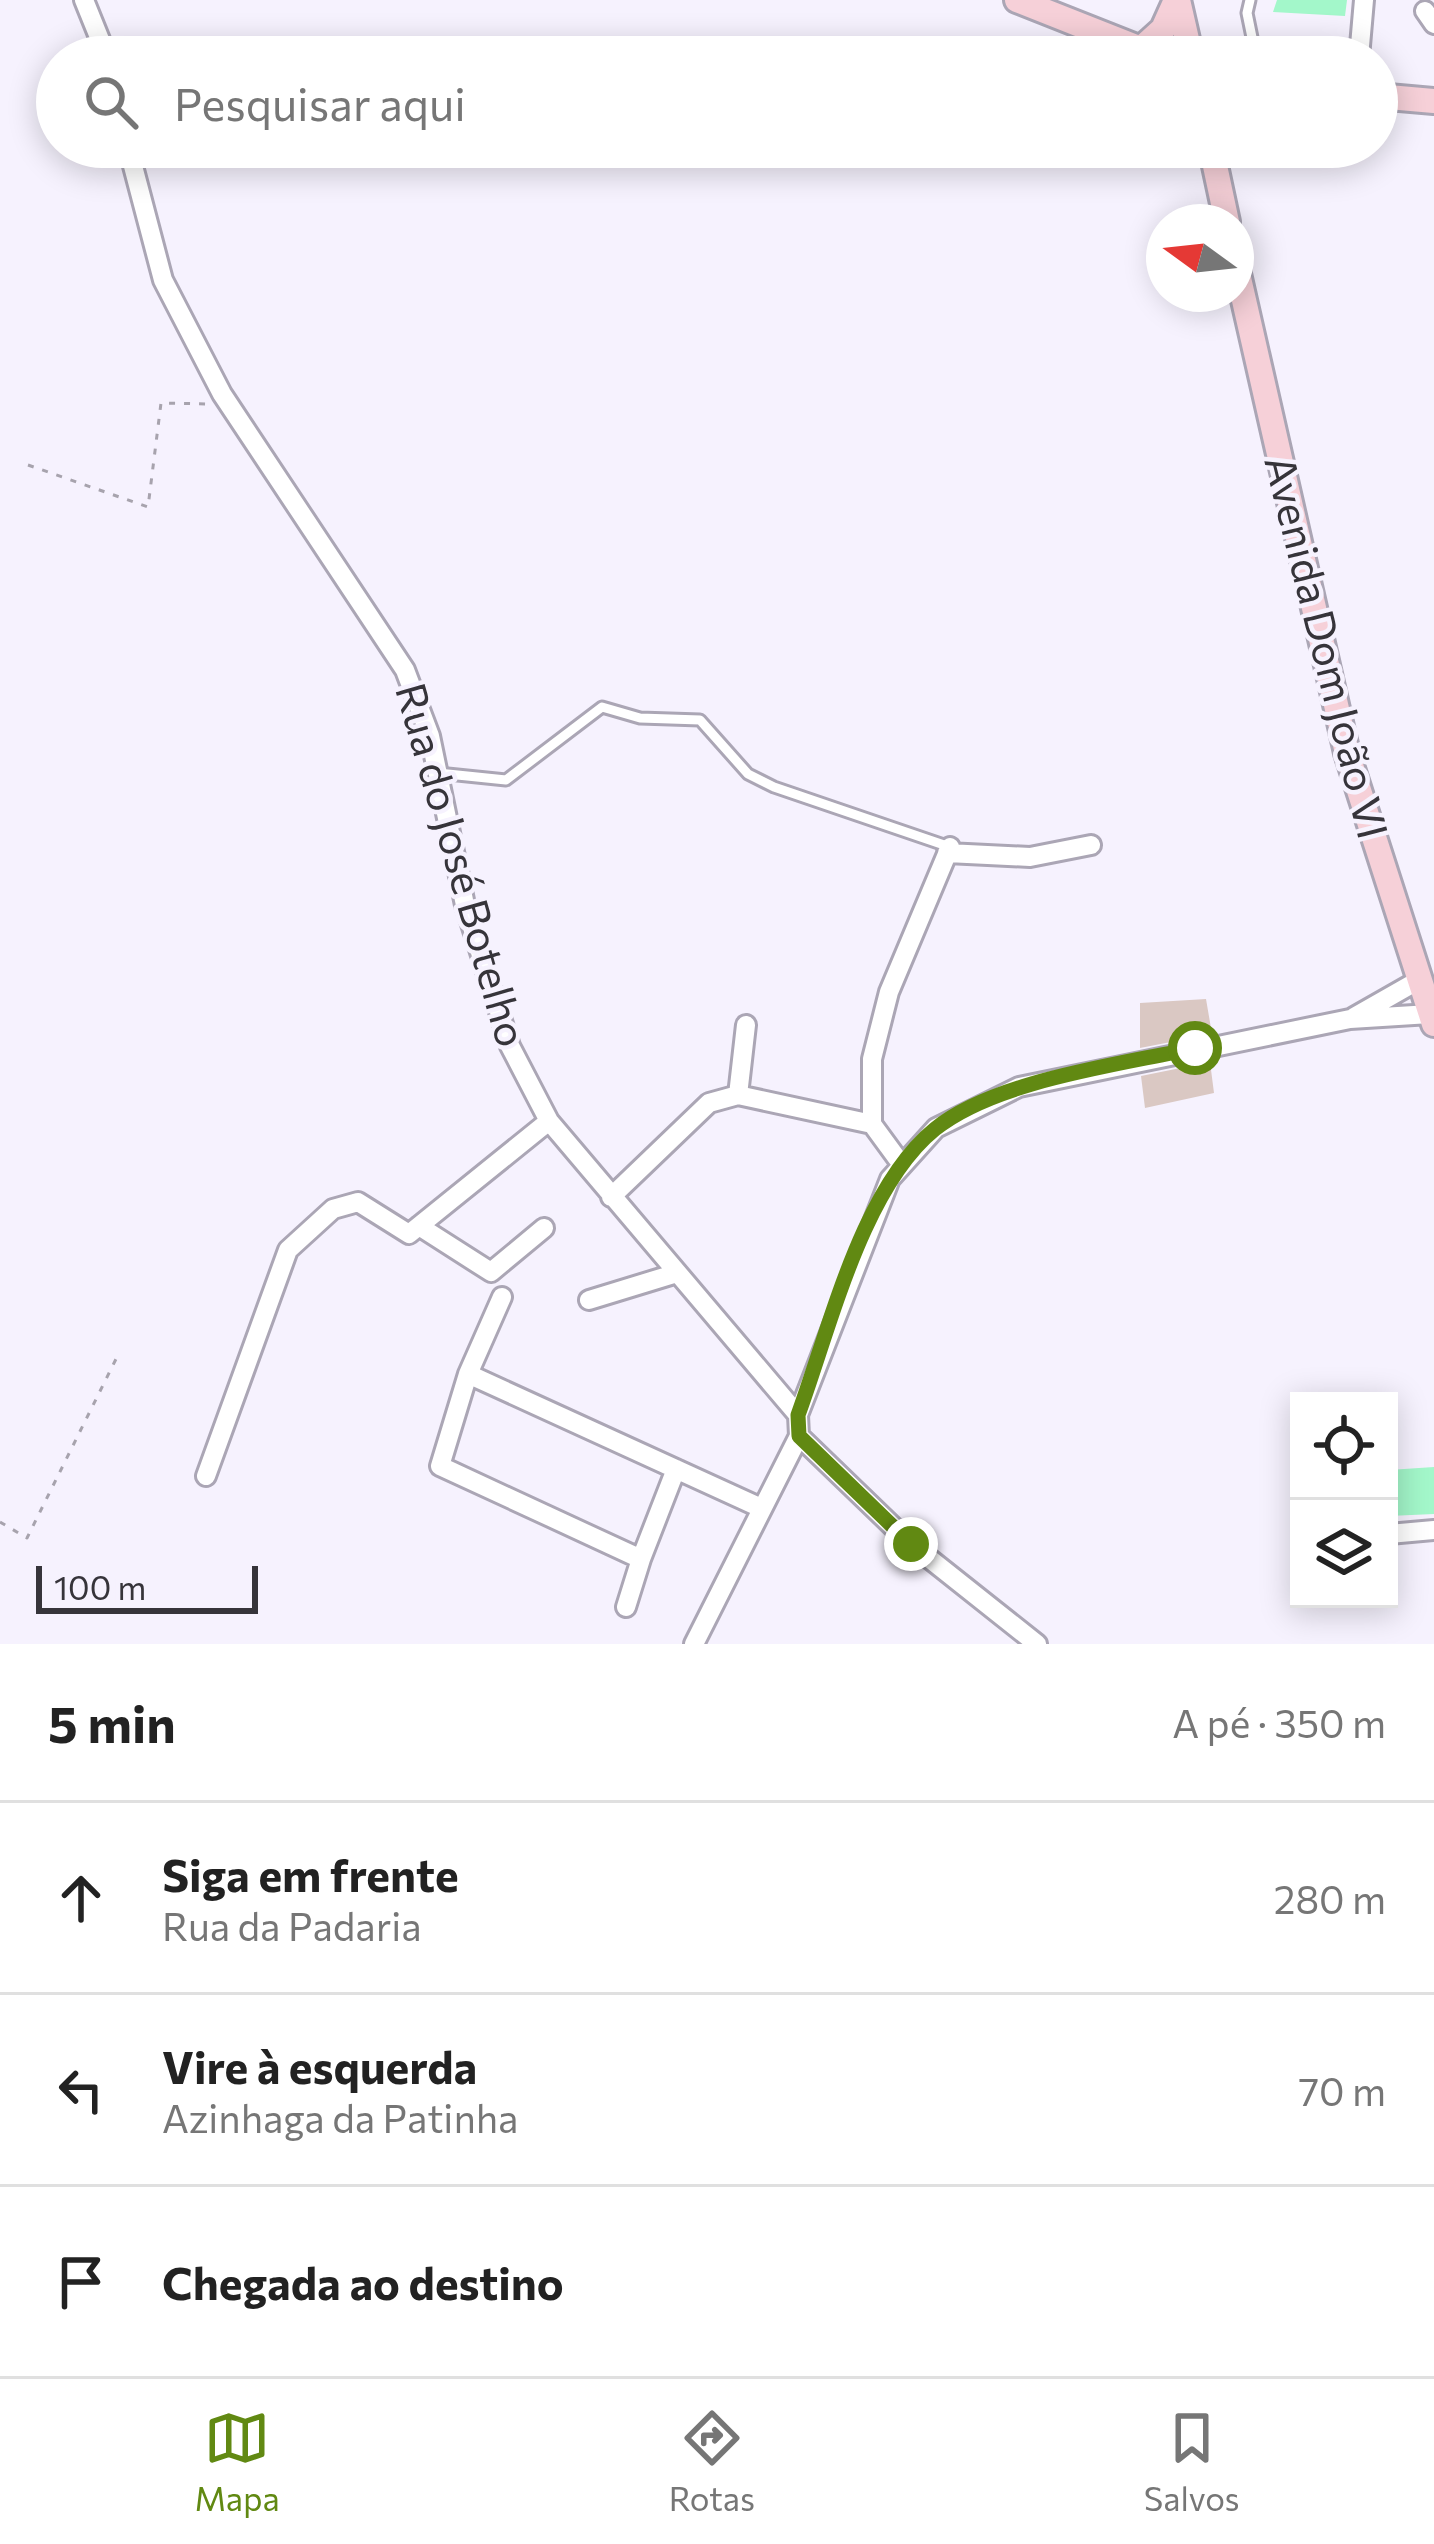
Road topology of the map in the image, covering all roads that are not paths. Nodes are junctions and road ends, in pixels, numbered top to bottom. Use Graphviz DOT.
graph roads {
  1 [pos="84,0"];
  2 [pos="1017,0"];
  3 [pos="1177,0"];
  4 [pos="1250,0"];
  5 [pos="1364,0"];
  6 [pos="99,36"];
  7 [pos="1118,36"];
  8 [pos="1160,36"];
  9 [pos="1186,36"];
  10 [pos="1252,36"];
  11 [pos="1361,36"];
  12 [pos="1398,98"];
  13 [pos="1434,101"];
  14 [pos="134,168"];
  15 [pos="1215,168"];
  16 [pos="1223,204"];
  17 [pos="1247,312"];
  18 [pos="437,772"];
  19 [pos="1091,845"];
  20 [pos="948,850"];
  21 [pos="1419,980"];
  22 [pos="1350,1019"];
  23 [pos="1432,1019"];
  24 [pos="746,1025"];
  25 [pos="738,1095"];
  26 [pos="549,1121"];
  27 [pos="872,1124"];
  28 [pos="902,1165"];
  29 [pos="611,1197"];
  30 [pos="544,1228"];
  31 [pos="414,1230"];
  32 [pos="674,1274"];
  33 [pos="502,1297"];
  34 [pos="589,1300"];
  35 [pos="468,1374"];
  36 [pos="798,1415"];
  37 [pos="799,1436"];
  38 [pos="676,1469"];
  39 [pos="206,1476"];
  40 [pos="759,1507"];
  41 [pos="1434,1530"];
  42 [pos="1398,1533"];
  43 [pos="641,1559"];
  44 [pos="626,1607"];
  45 [pos="694,1644"];
  46 [pos="1036,1644"];
  1 -- 6 [label="street"];
  2 -- 7 [label="main road"];
  3 -- 8 [label="main road"];
  3 -- 9 [label="main road"];
  4 -- 10 [label="lane"];
  5 -- 11 [label="street"];
  12 -- 13 [label="main road"];
  14 -- 18 [label="street, Rua do José Botelho"];
  15 -- 16 [label="main road"];
  17 -- 21 [label="main road, Avenida Dom João VI"];
  18 -- 20 [label="lane"];
  18 -- 26 [label="street, Rua do José Botelho"];
  19 -- 20 [label="street"];
  20 -- 27 [label="street"];
  21 -- 22 [label="street"];
  21 -- 23 [label="main road, Avenida Dom João VI"];
  22 -- 23 [label="street"];
  22 -- 28 [label="street"];
  24 -- 25 [label="street"];
  25 -- 27 [label="street"];
  25 -- 29 [label="street"];
  26 -- 29 [label="street, Rua do José Botelho"];
  26 -- 31 [label="street"];
  27 -- 28 [label="street"];
  28 -- 36 [label="street"];
  29 -- 32 [label="street, Rua do José Botelho"];
  30 -- 31 [label="street"];
  31 -- 39 [label="street"];
  32 -- 34 [label="street"];
  32 -- 36 [label="street, Rua do José Botelho"];
  33 -- 35 [label="street"];
  35 -- 38 [label="street"];
  35 -- 43 [label="street"];
  36 -- 37 [label="street"];
  37 -- 40 [label="street"];
  37 -- 46 [label="street"];
  38 -- 40 [label="street"];
  38 -- 43 [label="street"];
  40 -- 45 [label="street"];
  41 -- 42 [label="street"];
  43 -- 44 [label="street"];
}
